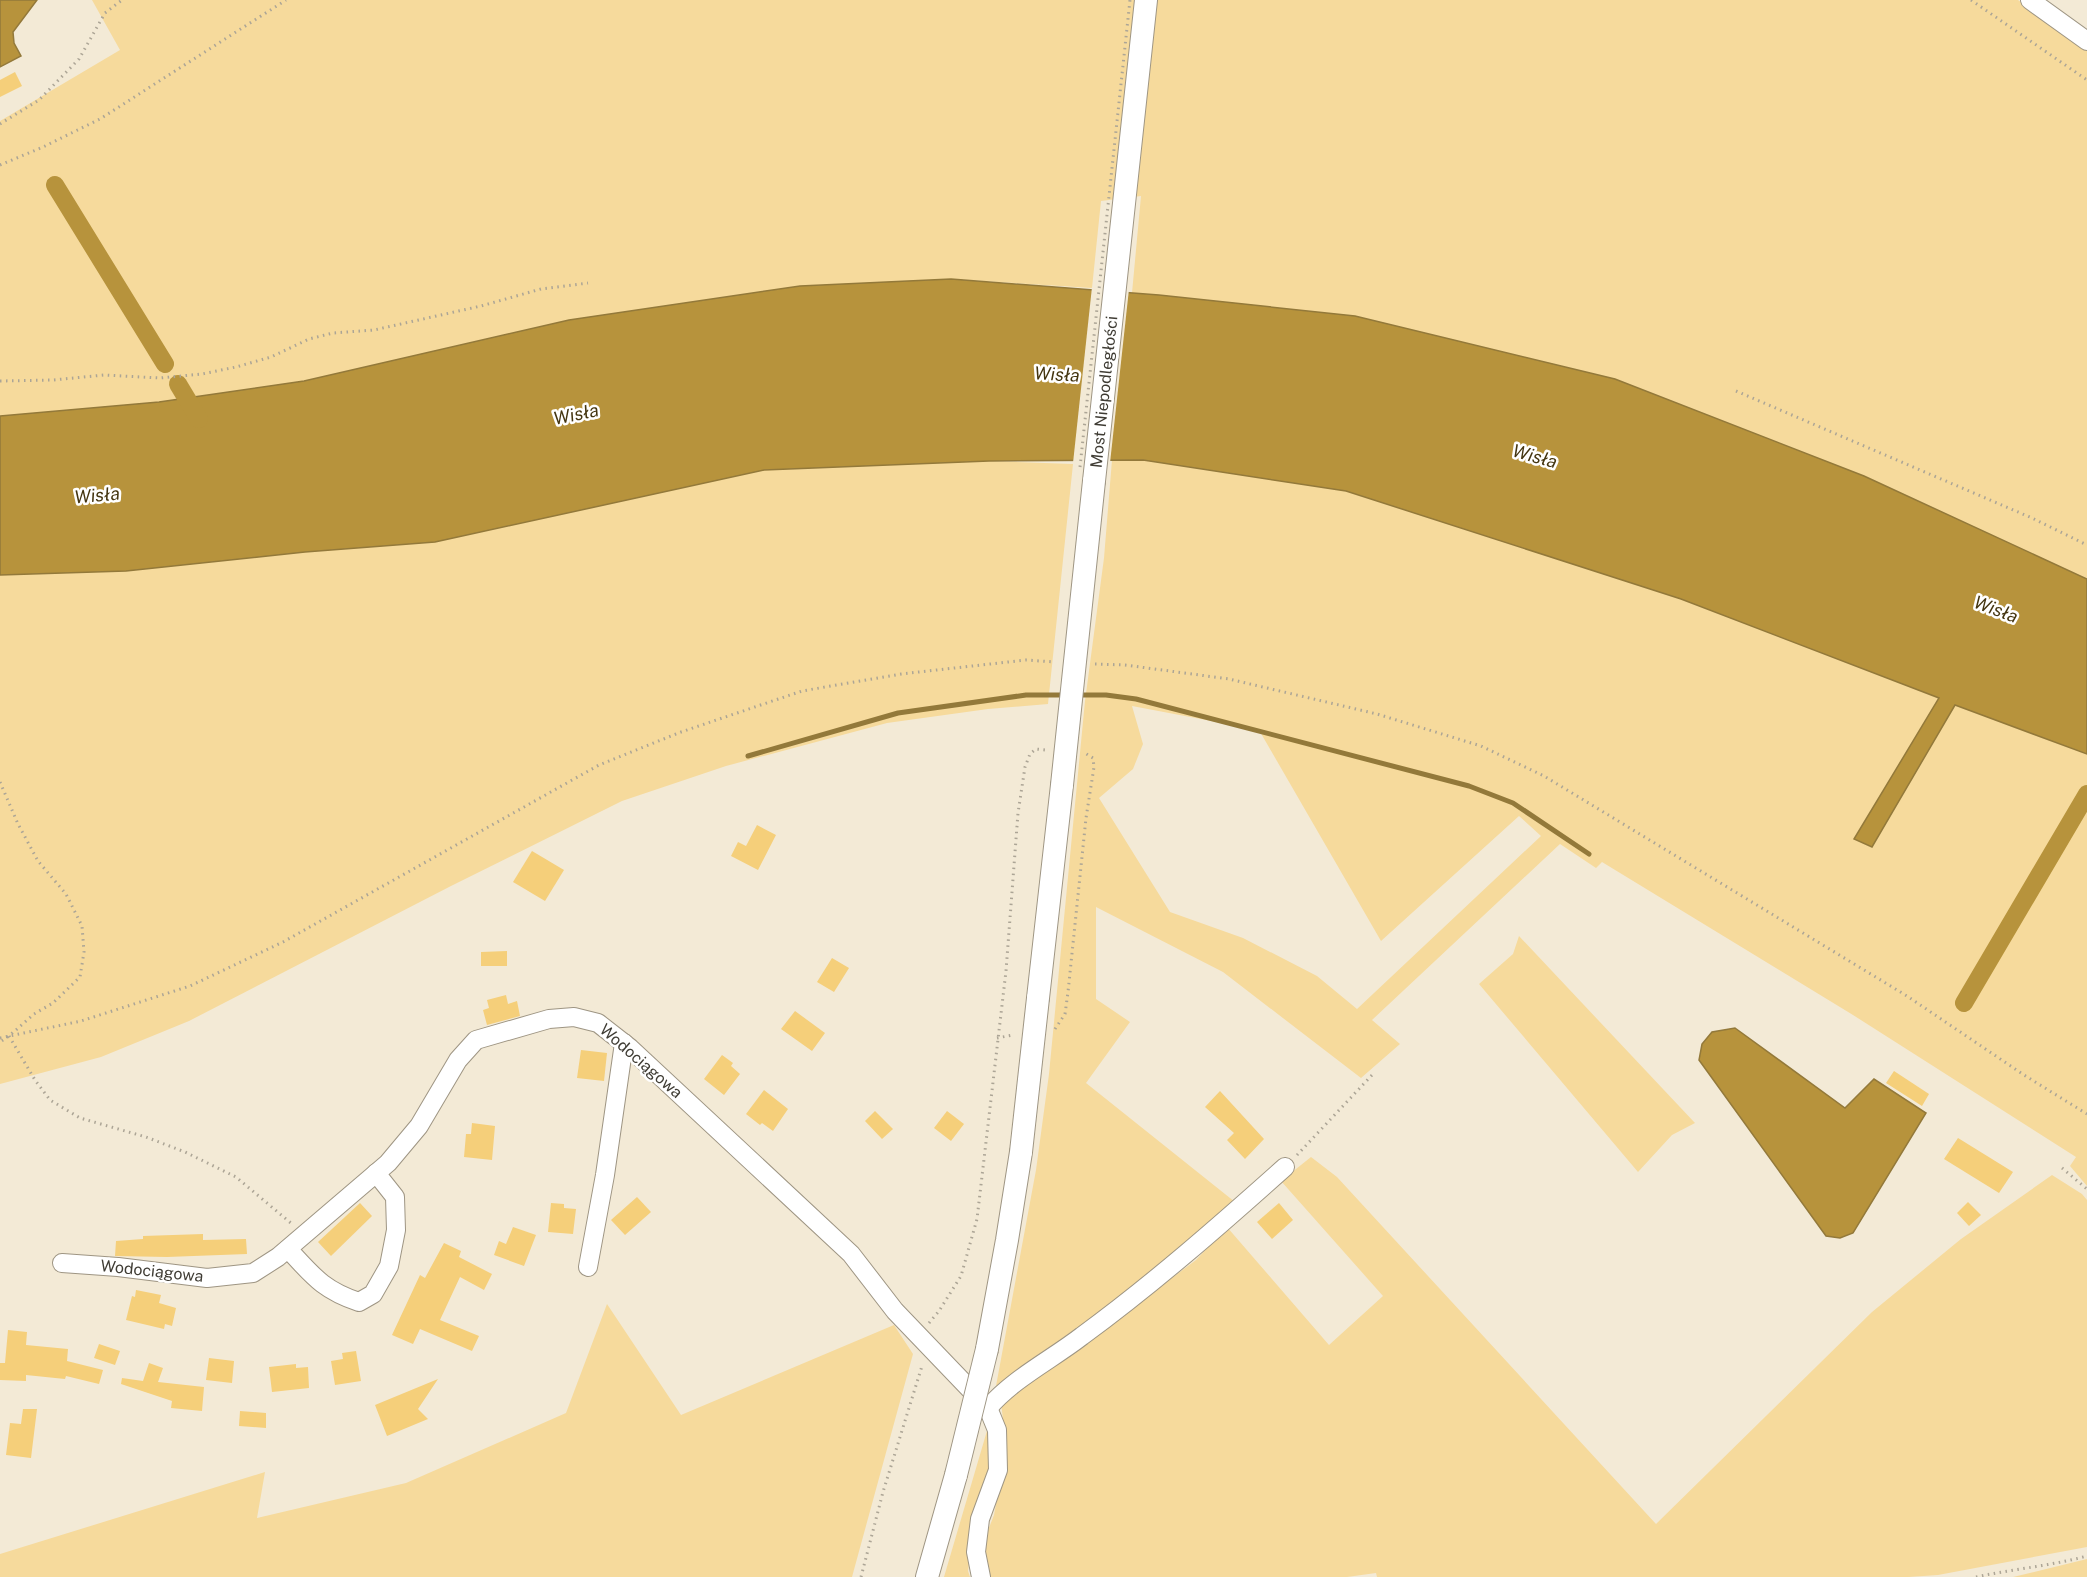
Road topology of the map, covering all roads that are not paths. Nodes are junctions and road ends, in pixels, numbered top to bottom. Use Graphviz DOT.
graph roads {
  1 [pos="1146,0"];
  2 [pos="2030,0"];
  3 [pos="2087,41"];
  4 [pos="624,1043"];
  5 [pos="1285,1167"];
  6 [pos="376,1173"];
  7 [pos="288,1249"];
  8 [pos="62,1263"];
  9 [pos="588,1268"];
  10 [pos="988,1408"];
  11 [pos="927,1577"];
  12 [pos="981,1577"];
  1 -- 11 [label="main road, Most Niepodległości, bridge"];
  2 -- 3 [label="street"];
  4 -- 6 [label="street, Wodociągowa"];
  4 -- 9 [label="street"];
  4 -- 10 [label="street, Wodociągowa"];
  5 -- 10 [label="street"];
  6 -- 7 [label="street, Wodociągowa"];
  6 -- 7 [label="street"];
  7 -- 8 [label="street, Wodociągowa"];
  10 -- 12 [label="street, Wodociągowa"];
}
